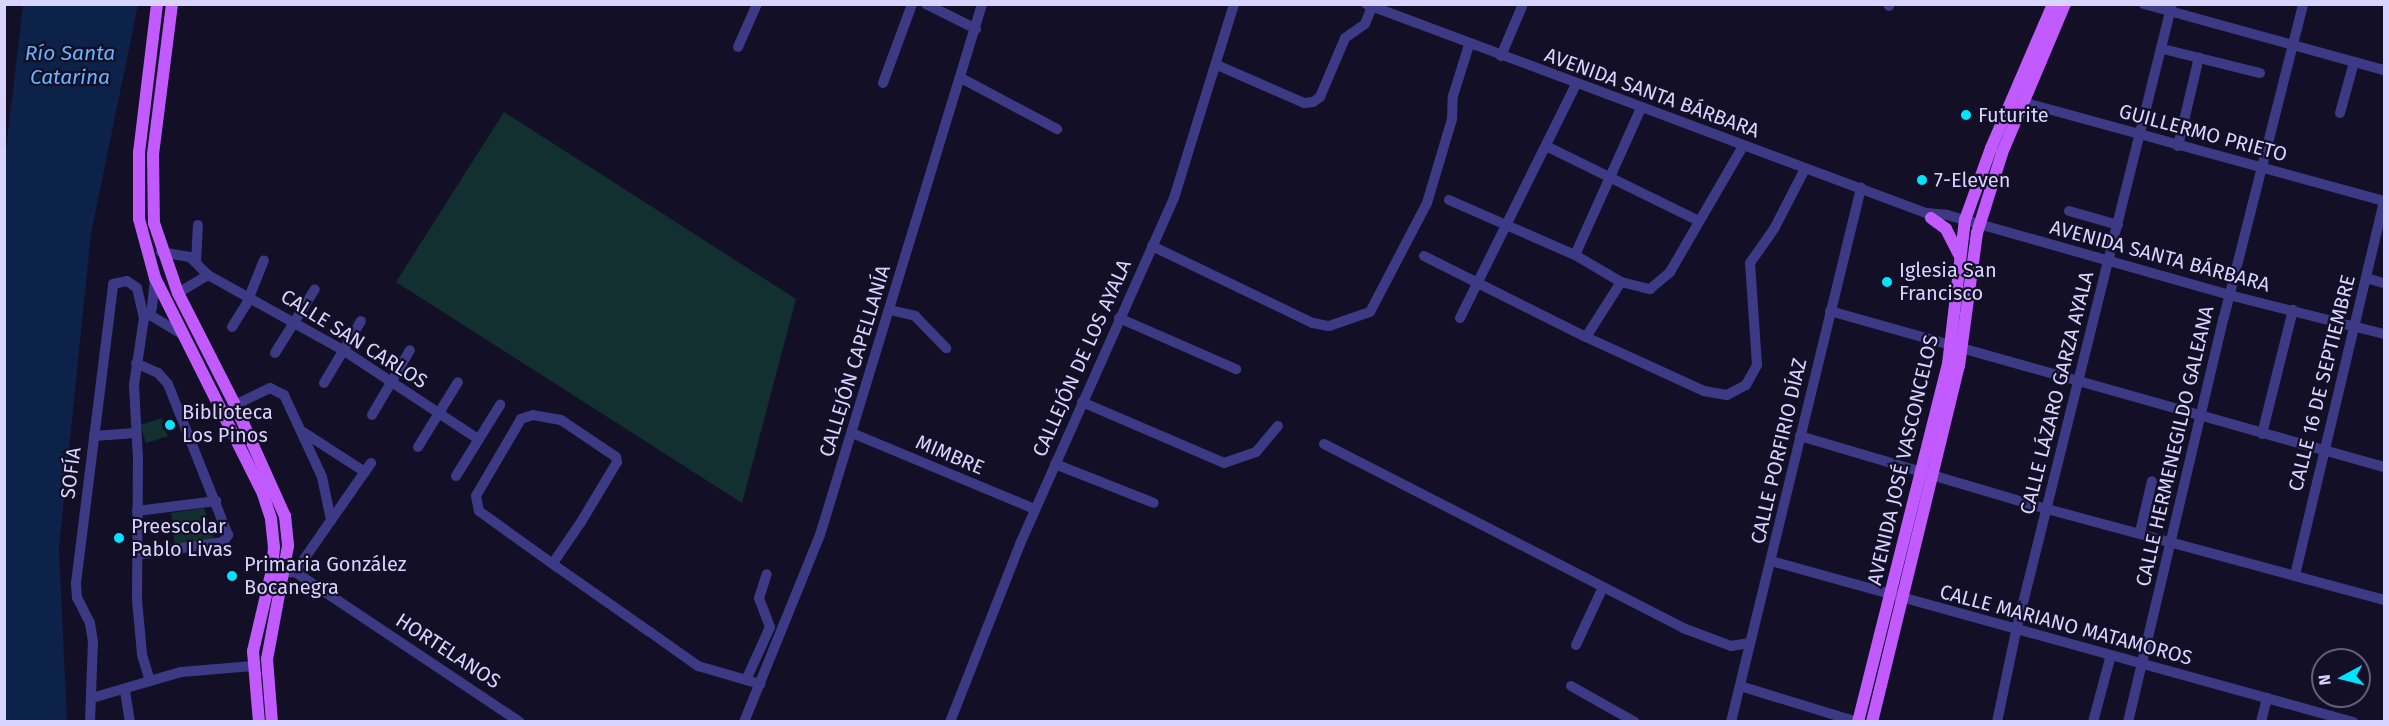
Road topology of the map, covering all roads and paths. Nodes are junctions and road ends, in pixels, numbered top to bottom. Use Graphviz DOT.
graph roads {
  1 [pos="157,4"];
  2 [pos="172,4"];
  3 [pos="757,4"];
  4 [pos="912,4"];
  5 [pos="926,4"];
  6 [pos="982,4"];
  7 [pos="1234,4"];
  8 [pos="1523,4"];
  9 [pos="2053,4"];
  10 [pos="2065,4"];
  11 [pos="2144,4"];
  12 [pos="2303,4"];
  13 [pos="1369,6"];
  14 [pos="2171,8"];
  15 [pos="976,29"];
  16 [pos="2290,44"];
  17 [pos="1469,45"];
  18 [pos="738,48"];
  19 [pos="2163,49"];
  20 [pos="1500,56"];
  21 [pos="2199,57"];
  22 [pos="2354,62"];
  23 [pos="1217,65"];
  24 [pos="2385,70"];
  25 [pos="2260,73"];
  26 [pos="961,78"];
  27 [pos="883,83"];
  28 [pos="1576,84"];
  29 [pos="2018,100"];
  30 [pos="1641,108"];
  31 [pos="2340,113"];
  32 [pos="1057,129"];
  33 [pos="2140,135"];
  34 [pos="1546,146"];
  35 [pos="1743,146"];
  36 [pos="2178,146"];
  37 [pos="2261,168"];
  38 [pos="1805,169"];
  39 [pos="1611,178"];
  40 [pos="1861,188"];
  41 [pos="1449,200"];
  42 [pos="2384,201"];
  43 [pos="2069,211"];
  44 [pos="1928,215"];
  45 [pos="1697,220"];
  46 [pos="1964,224"];
  47 [pos="198,225"];
  48 [pos="1508,225"];
  49 [pos="2118,225"];
  50 [pos="1978,229"];
  51 [pos="1152,246"];
  52 [pos="161,252"];
  53 [pos="1575,255"];
  54 [pos="1424,256"];
  55 [pos="1959,256"];
  56 [pos="264,260"];
  57 [pos="196,262"];
  58 [pos="2109,262"];
  59 [pos="208,275"];
  60 [pos="155,278"];
  61 [pos="2366,278"];
  62 [pos="1621,282"];
  63 [pos="2385,283"];
  64 [pos="1476,286"];
  65 [pos="315,289"];
  66 [pos="177,292"];
  67 [pos="2229,296"];
  68 [pos="248,297"];
  69 [pos="890,310"];
  70 [pos="2293,310"];
  71 [pos="1830,311"];
  72 [pos="147,317"];
  73 [pos="1119,318"];
  74 [pos="1460,318"];
  75 [pos="295,321"];
  76 [pos="361,321"];
  77 [pos="2355,325"];
  78 [pos="231,327"];
  79 [pos="2385,334"];
  80 [pos="183,335"];
  81 [pos="1586,337"];
  82 [pos="946,348"];
  83 [pos="1957,349"];
  84 [pos="343,350"];
  85 [pos="411,350"];
  86 [pos="275,353"];
  87 [pos="136,363"];
  88 [pos="1236,369"];
  89 [pos="458,382"];
  90 [pos="324,383"];
  91 [pos="393,384"];
  92 [pos="2079,384"];
  93 [pos="1082,402"];
  94 [pos="235,405"];
  95 [pos="500,405"];
  96 [pos="438,413"];
  97 [pos="372,415"];
  98 [pos="2200,417"];
  99 [pos="1278,426"];
  100 [pos="303,432"];
  101 [pos="852,433"];
  102 [pos="135,434"];
  103 [pos="2262,434"];
  104 [pos="93,436"];
  105 [pos="1800,436"];
  106 [pos="478,439"];
  107 [pos="1324,444"];
  108 [pos="418,447"];
  109 [pos="2324,451"];
  110 [pos="1055,464"];
  111 [pos="2385,467"];
  112 [pos="1927,474"];
  113 [pos="456,476"];
  114 [pos="2152,481"];
  115 [pos="216,501"];
  116 [pos="1154,503"];
  117 [pos="1035,509"];
  118 [pos="2047,509"];
  119 [pos="137,511"];
  120 [pos="331,520"];
  121 [pos="2140,532"];
  122 [pos="2169,541"];
  123 [pos="136,555"];
  124 [pos="1771,561"];
  125 [pos="553,563"];
  126 [pos="290,572"];
  127 [pos="767,574"];
  128 [pos="2295,575"];
  129 [pos="1603,587"];
  130 [pos="1896,598"];
  131 [pos="2385,600"];
  132 [pos="2016,631"];
  133 [pos="1750,643"];
  134 [pos="1576,645"];
  135 [pos="2111,655"];
  136 [pos="2142,664"];
  137 [pos="253,666"];
  138 [pos="746,680"];
  139 [pos="150,681"];
  140 [pos="760,684"];
  141 [pos="1571,686"];
  142 [pos="1740,686"];
  143 [pos="124,691"];
  144 [pos="92,698"];
  145 [pos="2267,698"];
  146 [pos="1858,721"];
  147 [pos="90,722"];
  148 [pos="130,722"];
  149 [pos="259,722"];
  150 [pos="272,722"];
  151 [pos="520,722"];
  152 [pos="744,722"];
  153 [pos="950,722"];
  154 [pos="1635,722"];
  155 [pos="1731,722"];
  156 [pos="1872,722"];
  157 [pos="1997,722"];
  158 [pos="2093,722"];
  159 [pos="2128,722"];
  160 [pos="2260,722"];
  161 [pos="2353,722"];
  1 -- 60 [label="main road"];
  2 -- 52 [label="main road"];
  3 -- 18 [label="street"];
  4 -- 27 [label="street"];
  5 -- 15 [label="street"];
  6 -- 15 [label="street, CALLEJÓN CAPELLANÍA"];
  7 -- 23 [label="street, CALLEJÓN DE LOS AYALA"];
  8 -- 20 [label="street"];
  9 -- 29 [label="main road, AVENIDA JOSÉ VASCONCELOS"];
  10 -- 29 [label="main road, AVENIDA JOSÉ VASCONCELOS"];
  11 -- 14 [label="street"];
  12 -- 16 [label="street, CALLE HERMENEGILDO GALEANA"];
  13 -- 17 [label="street, AVENIDA SANTA BÁRBARA"];
  13 -- 23 [label="street"];
  14 -- 16 [label="street"];
  14 -- 19 [label="street, CALLE LÁZARO GARZA AYALA"];
  15 -- 26 [label="street, CALLEJÓN CAPELLANÍA"];
  16 -- 22 [label="street"];
  16 -- 37 [label="street, CALLE HERMENEGILDO GALEANA"];
  17 -- 20 [label="street, AVENIDA SANTA BÁRBARA"];
  17 -- 51 [label="street"];
  19 -- 21 [label="street"];
  19 -- 33 [label="street, CALLE LÁZARO GARZA AYALA"];
  20 -- 28 [label="street, AVENIDA SANTA BÁRBARA"];
  21 -- 25 [label="street"];
  21 -- 36 [label="street"];
  22 -- 24 [label="street"];
  22 -- 31 [label="street"];
  23 -- 51 [label="street, CALLEJÓN DE LOS AYALA"];
  26 -- 32 [label="street"];
  26 -- 69 [label="street, CALLEJÓN CAPELLANÍA"];
  28 -- 30 [label="street, AVENIDA SANTA BÁRBARA"];
  28 -- 34 [label="street"];
  29 -- 33 [label="street, GUILLERMO PRIETO"];
  29 -- 46 [label="main road, AVENIDA JOSÉ VASCONCELOS"];
  29 -- 50 [label="main road, AVENIDA JOSÉ VASCONCELOS"];
  30 -- 35 [label="street, AVENIDA SANTA BÁRBARA"];
  30 -- 39 [label="street"];
  33 -- 36 [label="street, GUILLERMO PRIETO"];
  33 -- 49 [label="street, CALLE LÁZARO GARZA AYALA"];
  34 -- 39 [label="street"];
  34 -- 48 [label="street"];
  35 -- 38 [label="street, AVENIDA SANTA BÁRBARA"];
  35 -- 45 [label="street"];
  36 -- 37 [label="street, GUILLERMO PRIETO"];
  37 -- 42 [label="street, GUILLERMO PRIETO"];
  37 -- 67 [label="street, CALLE HERMENEGILDO GALEANA"];
  38 -- 40 [label="street, AVENIDA SANTA BÁRBARA"];
  38 -- 81 [label="street"];
  39 -- 45 [label="street"];
  39 -- 53 [label="street"];
  40 -- 44 [label="street, AVENIDA SANTA BÁRBARA"];
  40 -- 71 [label="street, CALLE PORFIRIO DÍAZ"];
  41 -- 48 [label="street"];
  42 -- 61 [label="street, CALLE 16 DE SEPTIEMBRE"];
  43 -- 49 [label="street"];
  44 -- 46 [label="street, AVENIDA SANTA BÁRBARA"];
  44 -- 55 [label="main road"];
  45 -- 62 [label="street"];
  46 -- 50 [label="street, AVENIDA SANTA BÁRBARA"];
  46 -- 55 [label="main road, AVENIDA JOSÉ VASCONCELOS"];
  47 -- 57 [label="street"];
  48 -- 53 [label="street"];
  48 -- 64 [label="street"];
  49 -- 58 [label="street, CALLE LÁZARO GARZA AYALA"];
  50 -- 58 [label="street, AVENIDA SANTA BÁRBARA"];
  50 -- 83 [label="main road, AVENIDA JOSÉ VASCONCELOS"];
  51 -- 73 [label="street, CALLEJÓN DE LOS AYALA"];
  52 -- 57 [label="street, CALLE SAN CARLOS"];
  52 -- 66 [label="main road"];
  53 -- 62 [label="street"];
  54 -- 64 [label="street"];
  55 -- 83 [label="main road, AVENIDA JOSÉ VASCONCELOS"];
  56 -- 68 [label="street"];
  57 -- 59 [label="street, CALLE SAN CARLOS"];
  58 -- 67 [label="street, AVENIDA SANTA BÁRBARA"];
  58 -- 92 [label="street, CALLE LÁZARO GARZA AYALA"];
  59 -- 66 [label="street"];
  59 -- 68 [label="street, CALLE SAN CARLOS"];
  60 -- 72 [label="street"];
  60 -- 80 [label="main road"];
  61 -- 63 [label="street"];
  61 -- 77 [label="street, CALLE 16 DE SEPTIEMBRE"];
  62 -- 81 [label="street"];
  64 -- 74 [label="street"];
  64 -- 81 [label="street"];
  65 -- 75 [label="street"];
  66 -- 94 [label="main road"];
  67 -- 70 [label="street, AVENIDA SANTA BÁRBARA"];
  67 -- 98 [label="street, CALLE HERMENEGILDO GALEANA"];
  68 -- 75 [label="street, CALLE SAN CARLOS"];
  68 -- 78 [label="street"];
  69 -- 82 [label="street"];
  69 -- 101 [label="street, CALLEJÓN CAPELLANÍA"];
  70 -- 77 [label="street, AVENIDA SANTA BÁRBARA"];
  70 -- 103 [label="street"];
  71 -- 83 [label="street"];
  71 -- 105 [label="street, CALLE PORFIRIO DÍAZ"];
  72 -- 80 [label="street"];
  72 -- 87 [label="street"];
  72 -- 104 [label="street, SOFÍA"];
  73 -- 88 [label="street"];
  73 -- 93 [label="street, CALLEJÓN DE LOS AYALA"];
  75 -- 84 [label="street, CALLE SAN CARLOS"];
  75 -- 86 [label="street"];
  76 -- 84 [label="street"];
  77 -- 79 [label="street, AVENIDA SANTA BÁRBARA"];
  77 -- 109 [label="street, CALLE 16 DE SEPTIEMBRE"];
  80 -- 137 [label="main road"];
  83 -- 92 [label="street"];
  83 -- 112 [label="main road, AVENIDA JOSÉ VASCONCELOS"];
  84 -- 90 [label="street"];
  84 -- 91 [label="street, CALLE SAN CARLOS"];
  85 -- 91 [label="street"];
  87 -- 102 [label="street"];
  87 -- 115 [label="street"];
  89 -- 96 [label="street"];
  91 -- 96 [label="street, CALLE SAN CARLOS"];
  91 -- 97 [label="street"];
  92 -- 98 [label="street"];
  92 -- 118 [label="street, CALLE LÁZARO GARZA AYALA"];
  93 -- 99 [label="street"];
  93 -- 110 [label="street, CALLEJÓN DE LOS AYALA"];
  94 -- 100 [label="street"];
  94 -- 126 [label="main road"];
  95 -- 106 [label="street"];
  96 -- 106 [label="street, CALLE SAN CARLOS"];
  96 -- 108 [label="street"];
  98 -- 103 [label="street"];
  98 -- 122 [label="street, CALLE HERMENEGILDO GALEANA"];
  100 -- 120 [label="street"];
  100 -- 120 [label="street"];
  101 -- 117 [label="street, MIMBRE"];
  101 -- 140 [label="street, CALLEJÓN CAPELLANÍA"];
  102 -- 104 [label="street"];
  102 -- 119 [label="street"];
  103 -- 109 [label="street"];
  104 -- 144 [label="street, SOFÍA"];
  105 -- 112 [label="street"];
  105 -- 124 [label="street, CALLE PORFIRIO DÍAZ"];
  106 -- 113 [label="street"];
  107 -- 129 [label="street"];
  109 -- 111 [label="street"];
  109 -- 128 [label="street, CALLE 16 DE SEPTIEMBRE"];
  110 -- 116 [label="street"];
  110 -- 117 [label="street, CALLEJÓN DE LOS AYALA"];
  112 -- 118 [label="street"];
  112 -- 130 [label="main road, AVENIDA JOSÉ VASCONCELOS"];
  114 -- 121 [label="street"];
  115 -- 119 [label="street"];
  115 -- 123 [label="street"];
  117 -- 153 [label="street, CALLEJÓN DE LOS AYALA"];
  118 -- 121 [label="street"];
  118 -- 132 [label="street, CALLE LÁZARO GARZA AYALA"];
  119 -- 123 [label="street"];
  120 -- 126 [label="street"];
  121 -- 122 [label="street"];
  122 -- 128 [label="street"];
  122 -- 136 [label="street, CALLE HERMENEGILDO GALEANA"];
  123 -- 139 [label="street"];
  124 -- 130 [label="street, CALLE MARIANO MATAMOROS"];
  124 -- 133 [label="street, CALLE PORFIRIO DÍAZ"];
  125 -- 125 [label="street"];
  125 -- 138 [label="street"];
  126 -- 150 [label="main road"];
  126 -- 151 [label="street, HORTELANOS"];
  127 -- 138 [label="street"];
  128 -- 131 [label="street"];
  129 -- 133 [label="street"];
  129 -- 134 [label="street"];
  130 -- 132 [label="street, CALLE MARIANO MATAMOROS"];
  130 -- 146 [label="main road, AVENIDA JOSÉ VASCONCELOS"];
  130 -- 156 [label="main road, AVENIDA JOSÉ VASCONCELOS"];
  132 -- 135 [label="street, CALLE MARIANO MATAMOROS"];
  132 -- 157 [label="street, CALLE LÁZARO GARZA AYALA"];
  133 -- 142 [label="street, CALLE PORFIRIO DÍAZ"];
  135 -- 136 [label="street, CALLE MARIANO MATAMOROS"];
  135 -- 158 [label="street"];
  136 -- 145 [label="street, CALLE MARIANO MATAMOROS"];
  136 -- 159 [label="street, CALLE HERMENEGILDO GALEANA"];
  137 -- 139 [label="street"];
  137 -- 149 [label="main road"];
  138 -- 140 [label="street"];
  139 -- 143 [label="street"];
  140 -- 152 [label="street, CALLEJÓN CAPELLANÍA"];
  141 -- 154 [label="street"];
  142 -- 146 [label="street"];
  142 -- 155 [label="street, CALLE PORFIRIO DÍAZ"];
  143 -- 144 [label="street"];
  143 -- 148 [label="street"];
  144 -- 147 [label="street, SOFÍA"];
  145 -- 160 [label="street"];
  145 -- 161 [label="street, CALLE MARIANO MATAMOROS"];
}
